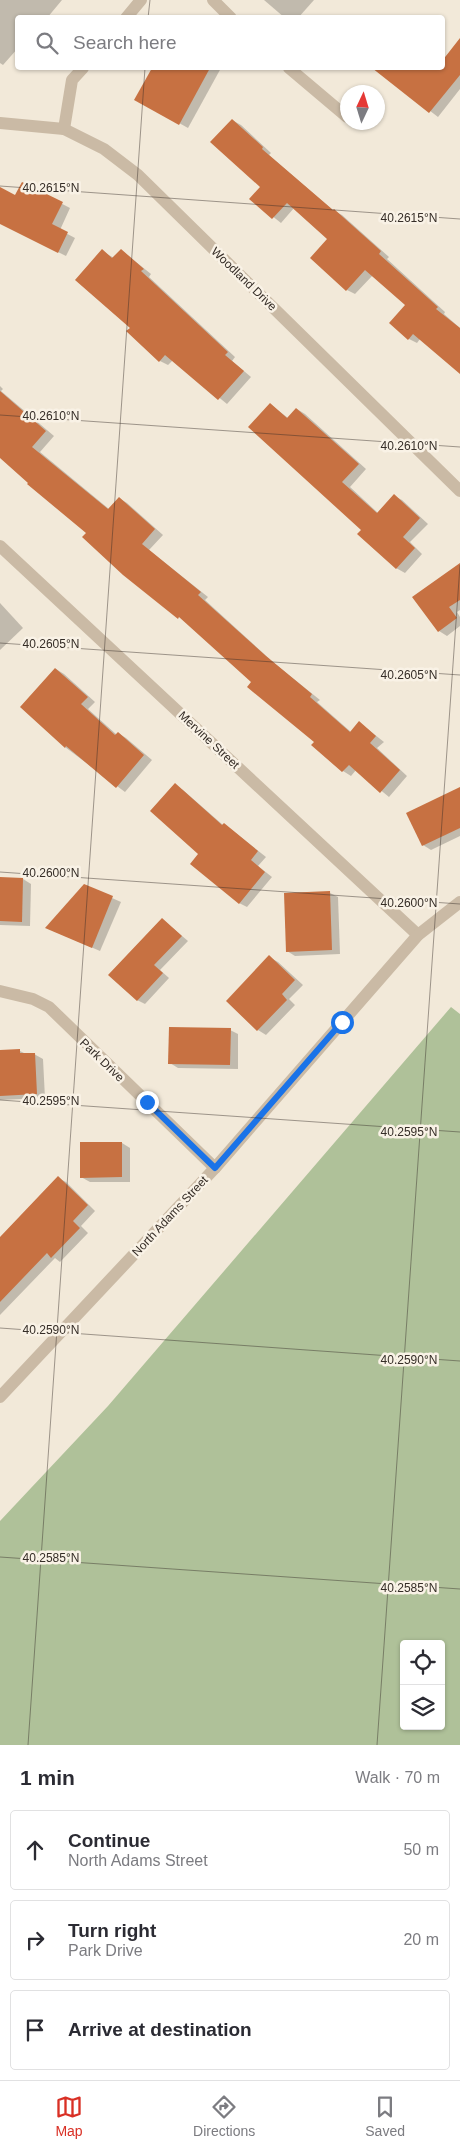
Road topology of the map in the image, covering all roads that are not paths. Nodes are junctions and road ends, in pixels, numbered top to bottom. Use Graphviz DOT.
graph roads {
  1 [pos="141,0"];
  2 [pos="213,0"];
  3 [pos="128,15"];
  4 [pos="228,15"];
  5 [pos="81,70"];
  6 [pos="290,70"];
  7 [pos="340,111"];
  8 [pos="0,123"];
  9 [pos="64,129"];
  10 [pos="460,491"];
  11 [pos="0,546"];
  12 [pos="460,902"];
  13 [pos="418,935"];
  14 [pos="0,991"];
  15 [pos="215,1168"];
  16 [pos="0,1397"];
  1 -- 3 [label="street"];
  2 -- 4 [label="street"];
  5 -- 9 [label="street"];
  6 -- 7 [label="street"];
  8 -- 9 [label="street"];
  9 -- 10 [label="street, Woodland Drive"];
  11 -- 13 [label="street, Mervine Street"];
  12 -- 13 [label="street, North Adams Street"];
  13 -- 15 [label="street, North Adams Street"];
  14 -- 15 [label="street, Park Drive"];
  15 -- 16 [label="street, North Adams Street"];
}
